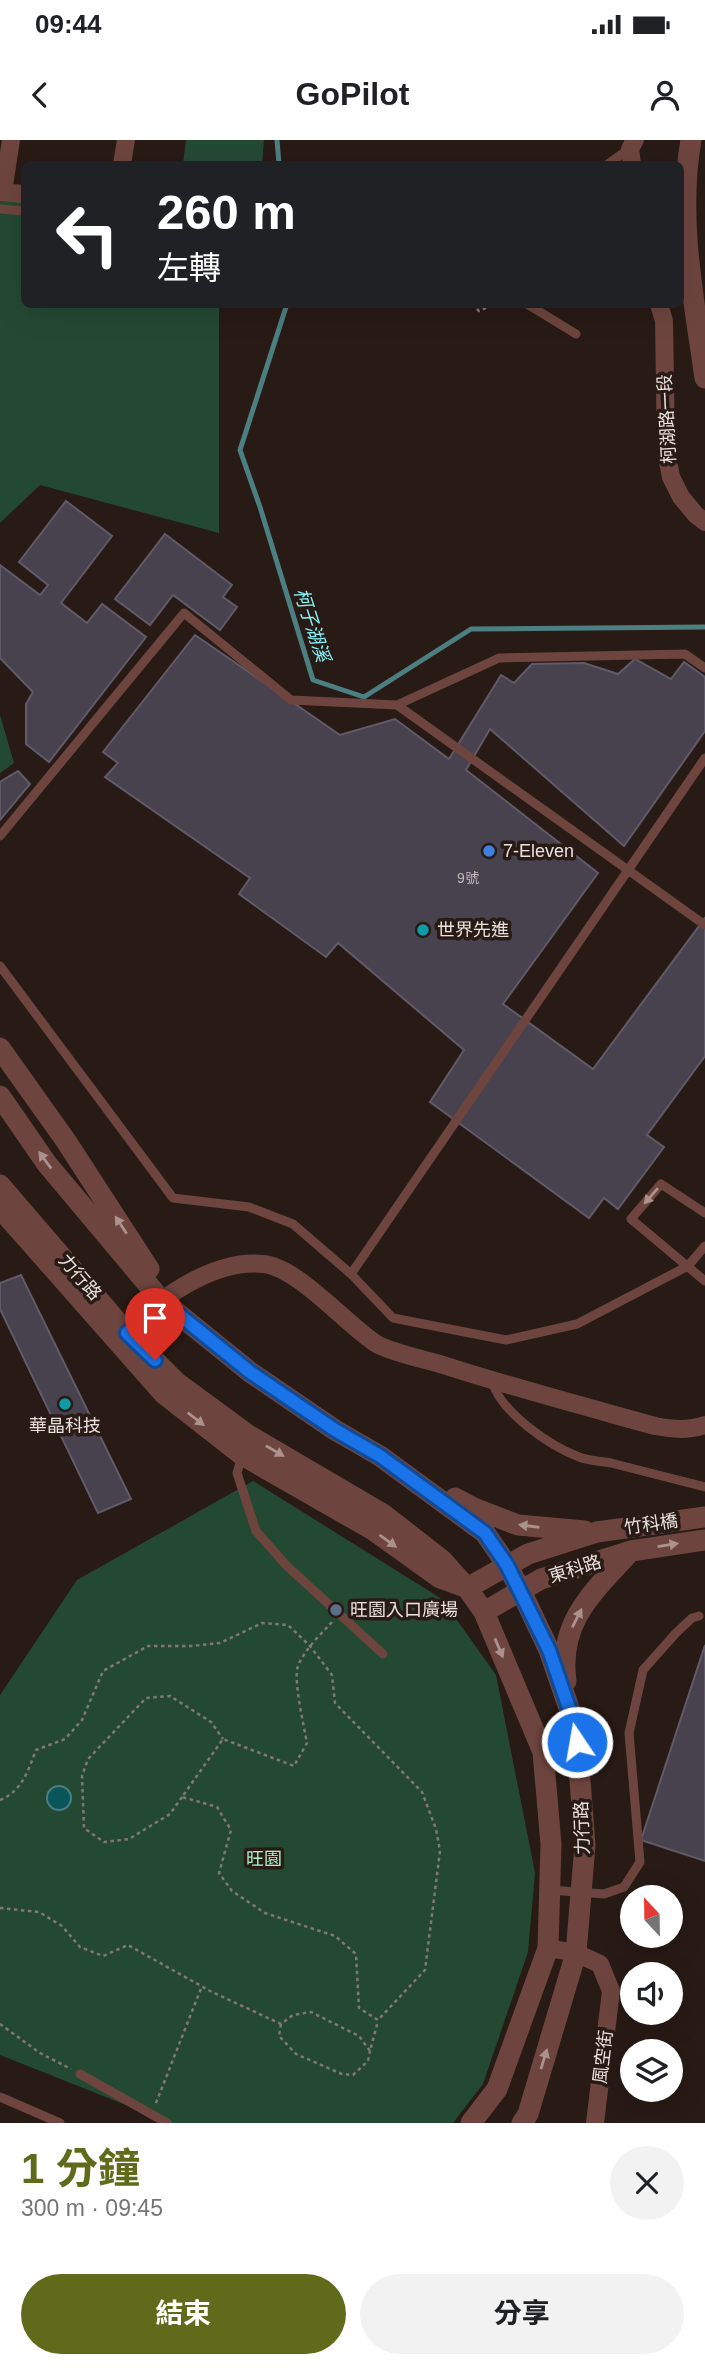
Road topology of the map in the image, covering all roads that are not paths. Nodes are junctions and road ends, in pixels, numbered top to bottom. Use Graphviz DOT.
graph roads {
  1 [pos="11,140"];
  2 [pos="126,140"];
  3 [pos="691,140"];
  4 [pos="632,151"];
  5 [pos="122,161"];
  6 [pos="614,161"];
  7 [pos="21,195"];
  8 [pos="1,198"];
  9 [pos="21,209"];
  10 [pos="534,308"];
  11 [pos="660,308"];
  12 [pos="576,334"];
  13 [pos="705,378"];
  14 [pos="705,522"];
  15 [pos="705,668"];
  16 [pos="397,705"];
  17 [pos="705,758"];
  18 [pos="0,836"];
  19 [pos="628,870"];
  20 [pos="705,925"];
  21 [pos="0,966"];
  22 [pos="0,1048"];
  23 [pos="0,1096"];
  24 [pos="0,1185"];
  25 [pos="0,1208"];
  26 [pos="705,1213"];
  27 [pos="705,1246"];
  28 [pos="688,1266"];
  29 [pos="351,1274"];
  30 [pos="705,1281"];
  31 [pos="166,1296"];
  32 [pos="123,1339"];
  33 [pos="492,1381"];
  34 [pos="705,1425"];
  35 [pos="242,1455"];
  36 [pos="380,1456"];
  37 [pos="705,1487"];
  38 [pos="705,1517"];
  39 [pos="597,1532"];
  40 [pos="705,1539"];
  41 [pos="631,1551"];
  42 [pos="507,1565"];
  43 [pos="467,1588"];
  44 [pos="521,1591"];
  45 [pos="484,1612"];
  46 [pos="699,1616"];
  47 [pos="383,1654"];
  48 [pos="569,1708"];
  49 [pos="550,1890"];
  50 [pos="581,1892"];
  51 [pos="548,1948"];
  52 [pos="576,1953"];
  53 [pos="80,2074"];
  54 [pos="0,2097"];
  55 [pos="60,2123"];
  56 [pos="167,2123"];
  57 [pos="471,2123"];
  58 [pos="522,2123"];
  59 [pos="595,2123"];
  1 -- 8 [label="street"];
  2 -- 5 [label="street"];
  3 -- 13 [label="street"];
  4 -- 6 [label="lane"];
  7 -- 8 [label="street"];
  8 -- 9 [label="lane"];
  10 -- 12 [label="lane"];
  11 -- 14 [label="street, 柯湖路一段"];
  15 -- 16 [label="lane"];
  16 -- 18 [label="lane"];
  16 -- 19 [label="lane"];
  17 -- 19 [label="lane"];
  19 -- 20 [label="lane"];
  19 -- 29 [label="lane"];
  21 -- 29 [label="lane"];
  31 -- 22 [label="street, 力行路, one-way"];
  31 -- 23 [label="street, 力行路, one-way"];
  24 -- 32 [label="street, 力行路"];
  25 -- 32 [label="street, 力行路"];
  26 -- 28 [label="lane, one-way"];
  27 -- 28 [label="lane"];
  28 -- 29 [label="lane"];
  28 -- 30 [label="lane"];
  31 -- 32 [label="street"];
  31 -- 33 [label="street"];
  31 -- 36 [label="street, 力行路"];
  32 -- 35 [label="street, 力行路, one-way"];
  32 -- 43 [label="street, 力行路, one-way"];
  33 -- 34 [label="street"];
  33 -- 37 [label="lane"];
  35 -- 43 [label="street, 力行路, one-way"];
  35 -- 47 [label="lane"];
  39 -- 36 [label="street, one-way"];
  36 -- 42 [label="street, 力行路"];
  38 -- 39 [label="street, 竹科橋"];
  39 -- 42 [label="street, 東科路"];
  41 -- 40 [label="street, 竹科橋, one-way"];
  41 -- 44 [label="street, 東科路"];
  48 -- 41 [label="street, one-way"];
  42 -- 43 [label="street, 東科路"];
  42 -- 44 [label="street, 力行路"];
  43 -- 45 [label="street, 力行路"];
  44 -- 45 [label="street, 東科路"];
  44 -- 48 [label="street, 力行路"];
  45 -- 49 [label="street, 力行路, one-way"];
  46 -- 50 [label="lane"];
  48 -- 50 [label="street, 力行路"];
  49 -- 50 [label="lane"];
  49 -- 51 [label="street, 力行路"];
  50 -- 52 [label="street, 力行路"];
  51 -- 52 [label="street, 風空街"];
  51 -- 57 [label="street, 力行路"];
  58 -- 52 [label="street, 力行路, one-way"];
  52 -- 59 [label="street, 風空街"];
  53 -- 56 [label="lane"];
  54 -- 55 [label="lane"];
}
